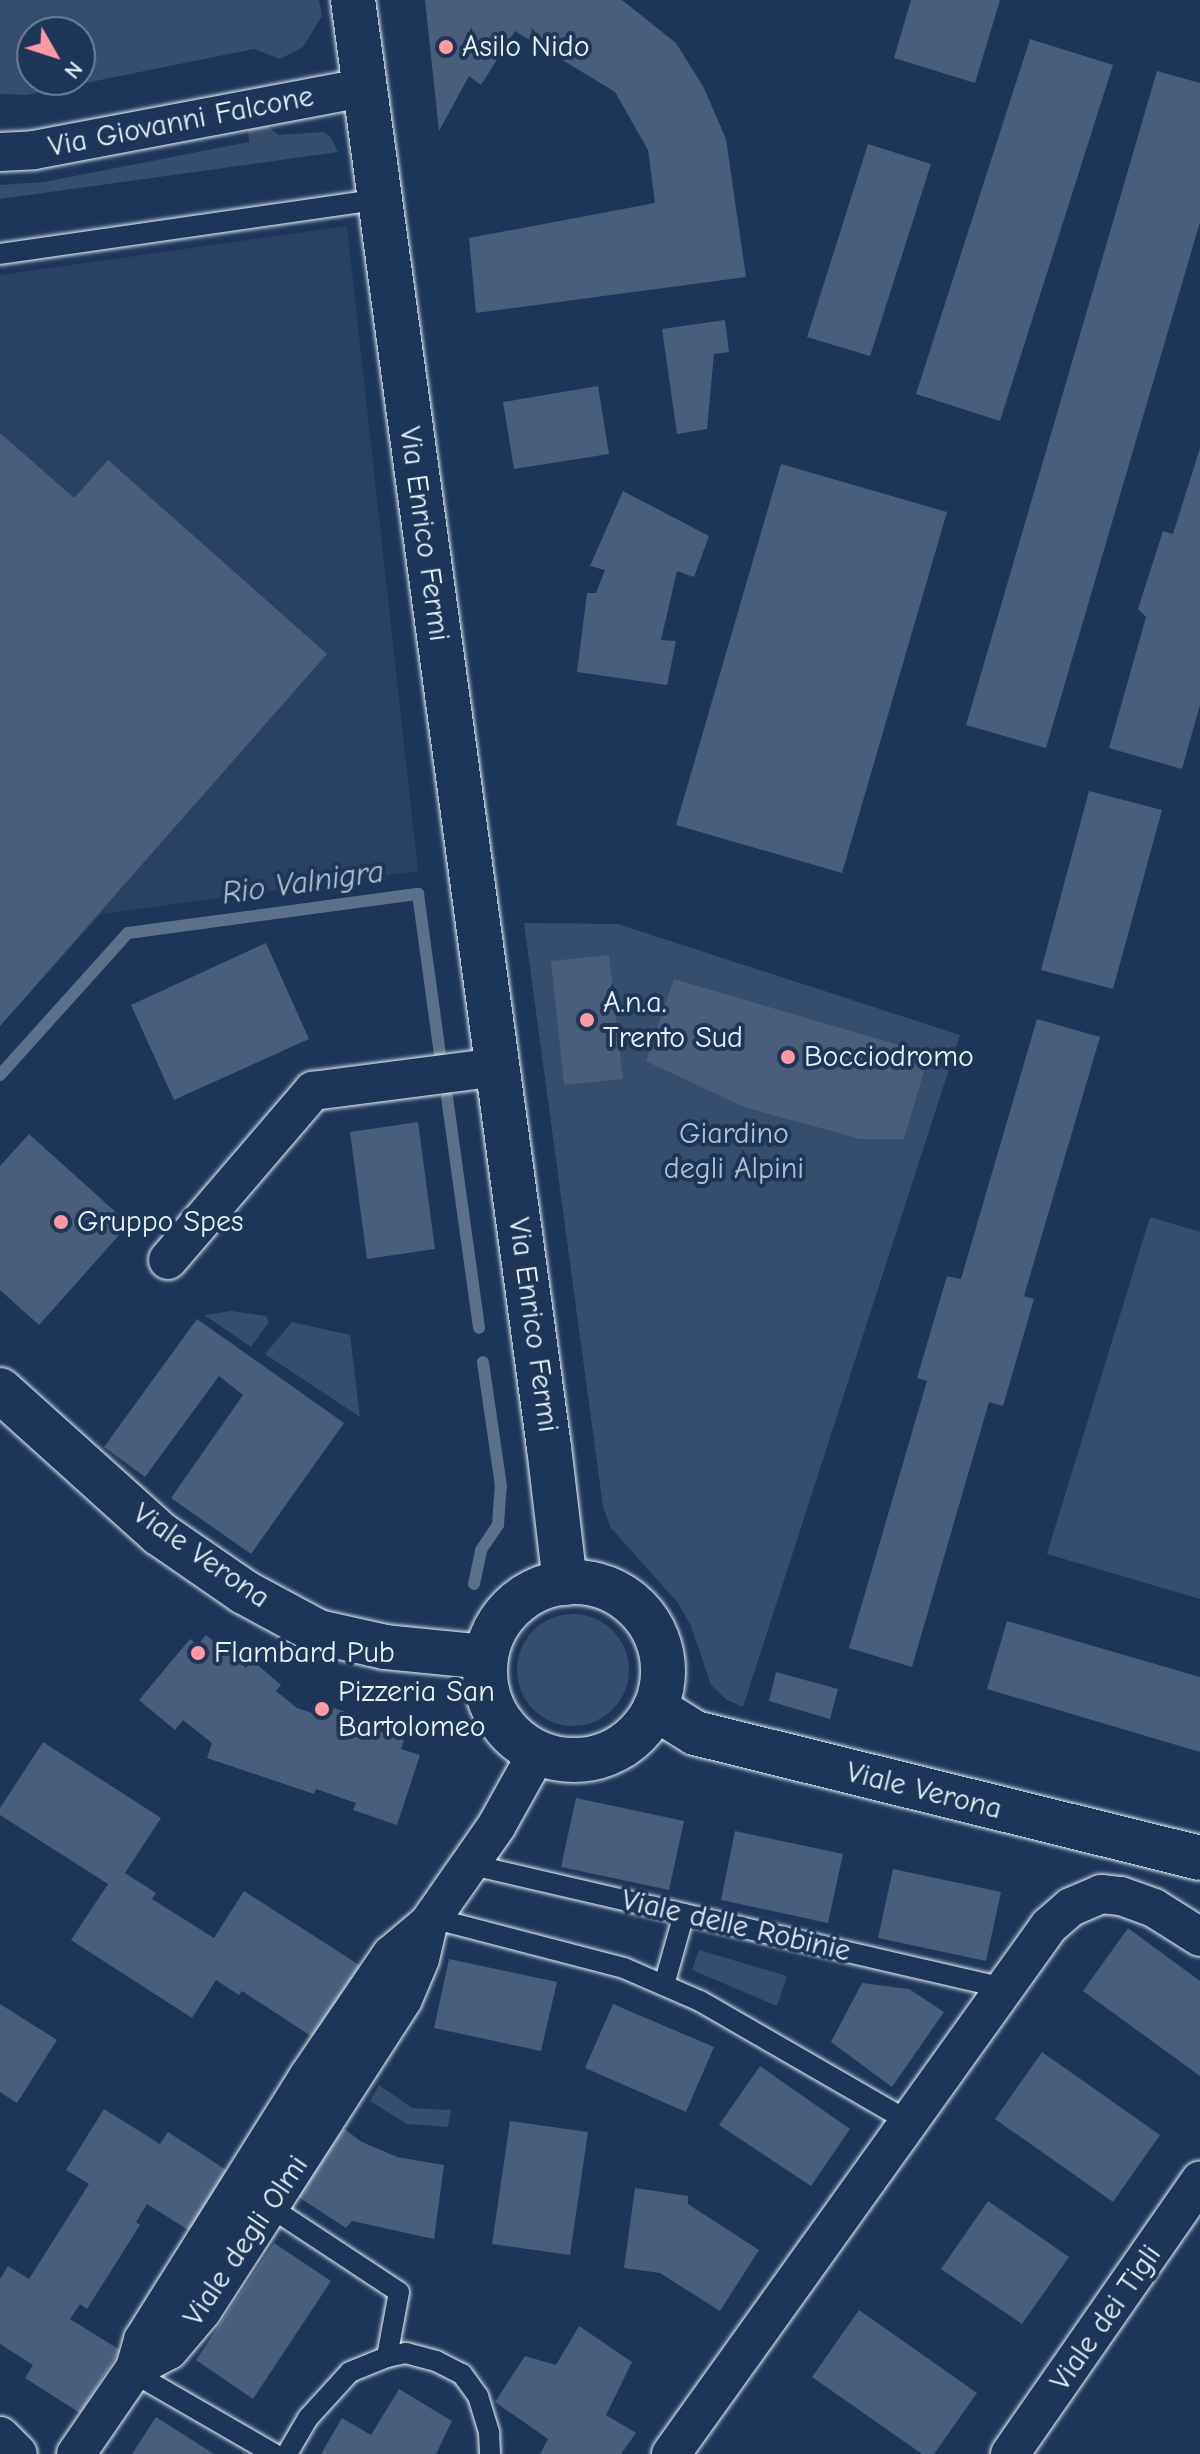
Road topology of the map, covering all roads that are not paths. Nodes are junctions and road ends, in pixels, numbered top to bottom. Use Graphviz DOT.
graph roads {
  1 [pos="353,0"];
  2 [pos="362,88"];
  3 [pos="0,152"];
  4 [pos="377,200"];
  5 [pos="0,254"];
  6 [pos="497,1067"];
  7 [pos="168,1260"];
  8 [pos="0,1390"];
  9 [pos="565,1583"];
  10 [pos="486,1657"];
  11 [pos="655,1708"];
  12 [pos="537,1753"];
  13 [pos="1200,1858"];
  14 [pos="468,1864"];
  15 [pos="684,1914"];
  16 [pos="430,1921"];
  17 [pos="1200,1937"];
  18 [pos="664,1985"];
  19 [pos="1004,1988"];
  20 [pos="308,2077"];
  21 [pos="341,2097"];
  22 [pos="908,2121"];
  23 [pos="1200,2181"];
  24 [pos="270,2207"];
  25 [pos="387,2357"];
  26 [pos="134,2370"];
  27 [pos="0,2436"];
  28 [pos="18,2454"];
  29 [pos="76,2454"];
  30 [pos="274,2454"];
  31 [pos="287,2454"];
  32 [pos="490,2454"];
  33 [pos="671,2454"];
  34 [pos="1010,2454"];
  1 -- 2 [label="main road, Via Enrico Fermi"];
  2 -- 3 [label="street, Via Giovanni Falcone"];
  2 -- 4 [label="main road, Via Enrico Fermi"];
  4 -- 5 [label="lane"];
  4 -- 6 [label="main road, Via Enrico Fermi"];
  6 -- 7 [label="street"];
  6 -- 9 [label="main road, Via Enrico Fermi"];
  8 -- 10 [label="main road, Viale Verona"];
  9 -- 10 [label="main road"];
  9 -- 11 [label="main road"];
  10 -- 12 [label="main road"];
  11 -- 12 [label="main road"];
  11 -- 13 [label="main road, Viale Verona"];
  12 -- 14 [label="street, Viale degli Olmi"];
  14 -- 15 [label="lane, Viale delle Robinie"];
  14 -- 16 [label="street, Viale degli Olmi"];
  15 -- 18 [label="lane"];
  15 -- 19 [label="lane, Viale delle Robinie"];
  16 -- 18 [label="lane"];
  16 -- 20 [label="street, Viale degli Olmi"];
  16 -- 21 [label="street, Viale degli Olmi"];
  17 -- 19 [label="street"];
  18 -- 22 [label="lane"];
  19 -- 22 [label="street"];
  20 -- 21 [label="street"];
  20 -- 26 [label="street, Viale degli Olmi"];
  21 -- 24 [label="street, Viale degli Olmi"];
  22 -- 33 [label="street"];
  23 -- 34 [label="street, Viale dei Tigli"];
  24 -- 25 [label="lane"];
  24 -- 26 [label="street, Viale degli Olmi"];
  25 -- 31 [label="lane"];
  25 -- 32 [label="lane"];
  26 -- 29 [label="street, Viale degli Olmi"];
  26 -- 30 [label="lane"];
  27 -- 28 [label="street"];
}
